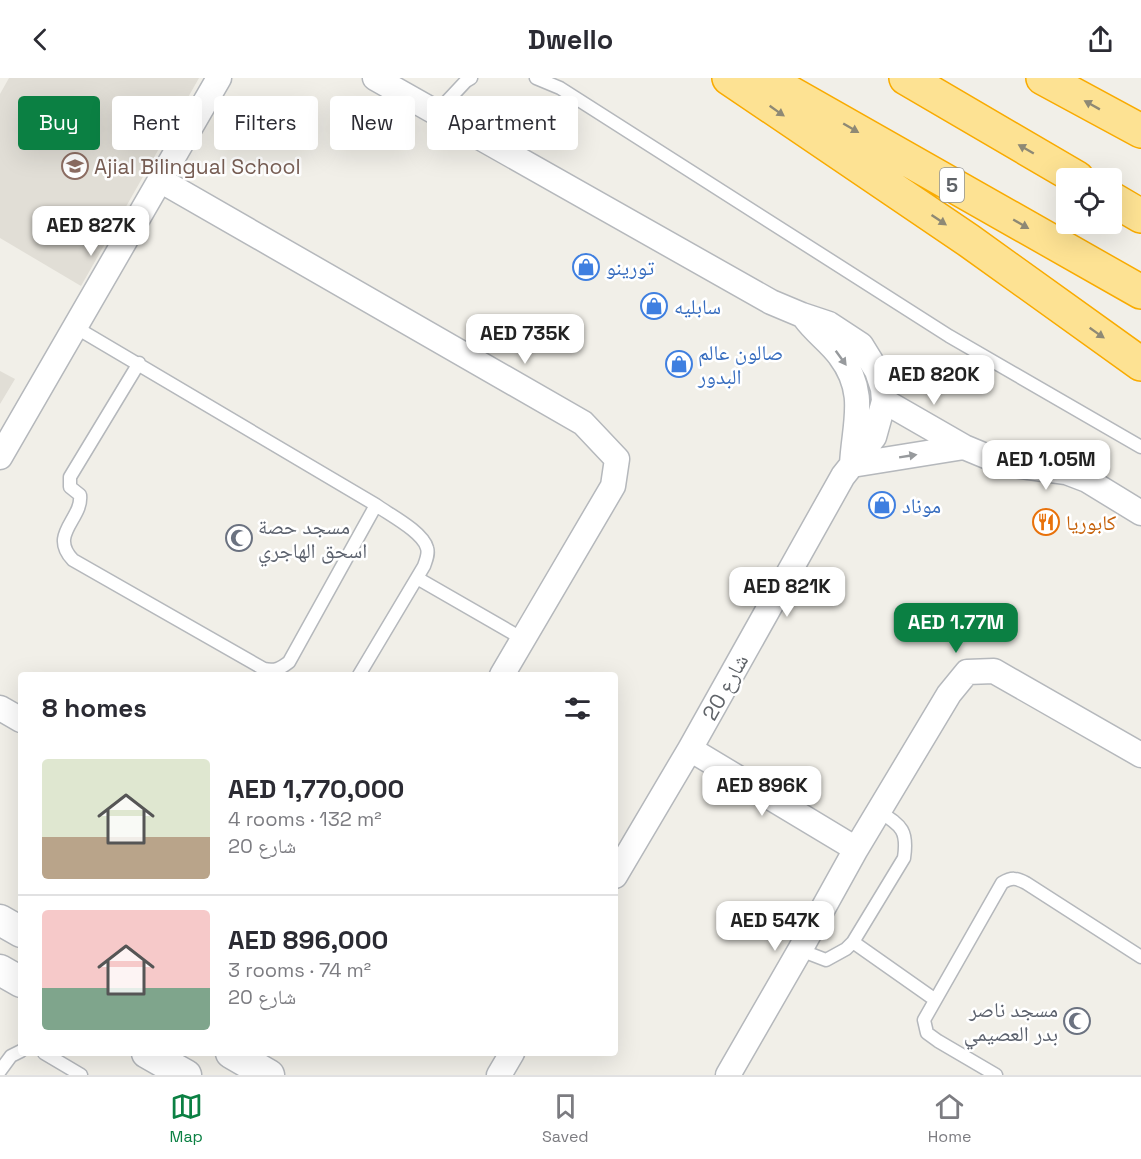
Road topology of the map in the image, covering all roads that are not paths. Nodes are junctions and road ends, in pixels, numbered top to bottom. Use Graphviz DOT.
graph roads {
  1 [pos="219,78"];
  2 [pos="375,78"];
  3 [pos="471,78"];
  4 [pos="536,78"];
  5 [pos="729,78"];
  6 [pos="764,78"];
  7 [pos="906,78"];
  8 [pos="1043,78"];
  9 [pos="452,96"];
  10 [pos="427,108"];
  11 [pos="1141,131"];
  12 [pos="502,150"];
  13 [pos="1060,168"];
  14 [pos="160,180"];
  15 [pos="1122,205"];
  16 [pos="1141,216"];
  17 [pos="1141,292"];
  18 [pos="802,315"];
  19 [pos="75,327"];
  20 [pos="139,363"];
  21 [pos="1141,364"];
  22 [pos="884,401"];
  23 [pos="964,447"];
  24 [pos="1141,447"];
  25 [pos="0,457"];
  26 [pos="852,465"];
  27 [pos="376,505"];
  28 [pos="1141,513"];
  29 [pos="417,578"];
  30 [pos="523,639"];
  31 [pos="361,672"];
  32 [pos="504,672"];
  33 [pos="0,708"];
  34 [pos="18,718"];
  35 [pos="690,749"];
  36 [pos="1141,755"];
  37 [pos="880,812"];
  38 [pos="856,849"];
  39 [pos="618,871"];
  40 [pos="0,920"];
  41 [pos="18,930"];
  42 [pos="853,942"];
  43 [pos="800,951"];
  44 [pos="1141,957"];
  45 [pos="934,999"];
  46 [pos="18,1052"];
  47 [pos="49,1056"];
  48 [pos="152,1056"];
  49 [pos="236,1056"];
  50 [pos="510,1056"];
  51 [pos="0,1071"];
  52 [pos="81,1075"];
  53 [pos="186,1075"];
  54 [pos="269,1075"];
  55 [pos="499,1075"];
  56 [pos="728,1075"];
  57 [pos="996,1075"];
  1 -- 14 [label="street"];
  2 -- 10 [label="street"];
  3 -- 9 [label="lane"];
  4 -- 24 [label="lane"];
  5 -- 21 [label="highway, one-way"];
  6 -- 17 [label="highway, 5, one-way"];
  13 -- 7 [label="highway, one-way"];
  11 -- 8 [label="highway, one-way"];
  12 -- 18 [label="street"];
  14 -- 19 [label="street"];
  14 -- 30 [label="street"];
  15 -- 16 [label="highway"];
  18 -- 22 [label="street"];
  18 -- 26 [label="street, one-way"];
  19 -- 20 [label="lane"];
  19 -- 25 [label="street"];
  20 -- 27 [label="lane"];
  20 -- 27 [label="lane"];
  22 -- 23 [label="street"];
  22 -- 26 [label="street, شارع 20"];
  26 -- 23 [label="street, one-way"];
  23 -- 28 [label="street"];
  26 -- 35 [label="street, شارع 20"];
  27 -- 29 [label="lane"];
  29 -- 30 [label="lane"];
  29 -- 31 [label="lane"];
  30 -- 32 [label="street"];
  33 -- 34 [label="street"];
  35 -- 38 [label="street"];
  35 -- 39 [label="street, شارع 20"];
  36 -- 37 [label="street"];
  37 -- 38 [label="street"];
  37 -- 42 [label="lane"];
  38 -- 43 [label="street"];
  40 -- 41 [label="street"];
  42 -- 43 [label="lane"];
  42 -- 45 [label="lane"];
  43 -- 56 [label="street"];
  44 -- 45 [label="lane"];
  45 -- 57 [label="lane"];
  46 -- 51 [label="lane"];
  47 -- 52 [label="lane"];
  48 -- 53 [label="street"];
  49 -- 54 [label="street"];
  50 -- 55 [label="street"];
}
